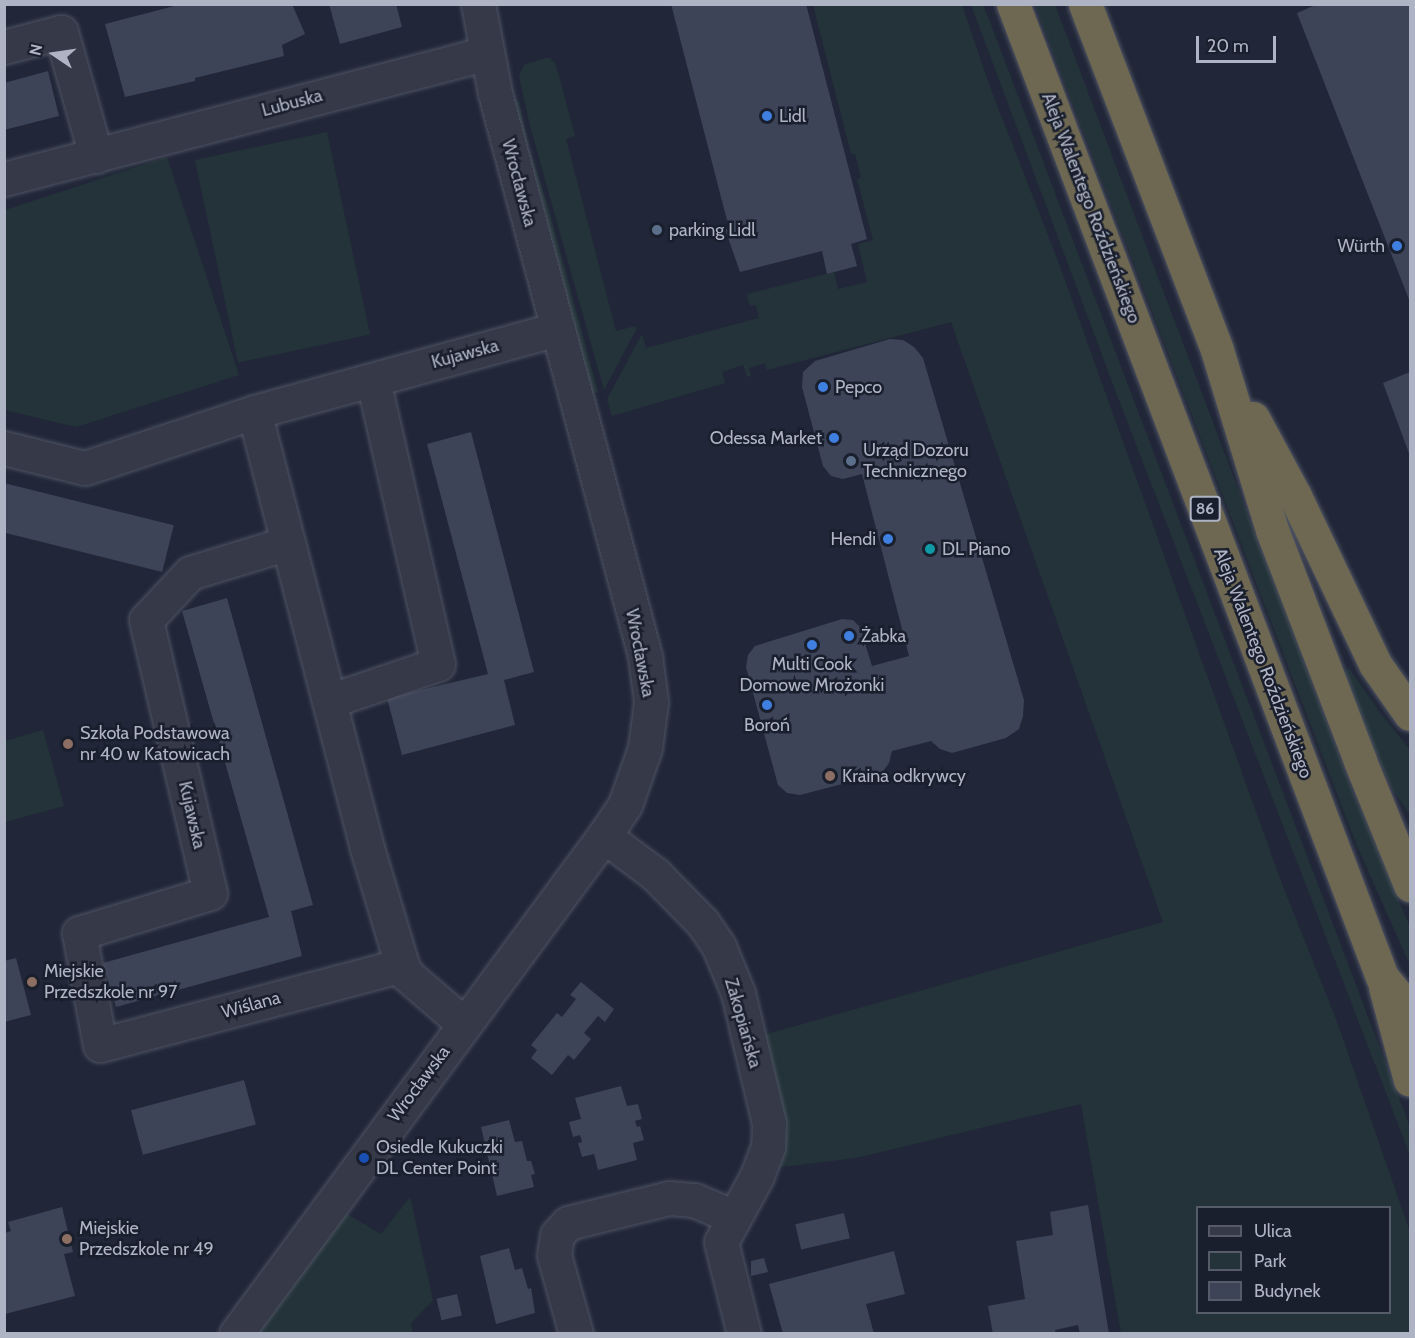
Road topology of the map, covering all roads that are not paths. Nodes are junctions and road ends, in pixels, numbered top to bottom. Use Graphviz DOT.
graph roads {
  1 [pos="478,4"];
  2 [pos="1013,4"];
  3 [pos="1085,4"];
  4 [pos="4,47"];
  5 [pos="487,50"];
  6 [pos="96,156"];
  7 [pos="4,179"];
  8 [pos="558,329"];
  9 [pos="1217,350"];
  10 [pos="373,380"];
  11 [pos="254,412"];
  12 [pos="4,448"];
  13 [pos="288,543"];
  14 [pos="329,701"];
  15 [pos="1410,714"];
  16 [pos="604,836"];
  17 [pos="1410,885"];
  18 [pos="402,965"];
  19 [pos="1382,977"];
  20 [pos="1410,1011"];
  21 [pos="464,1024"];
  22 [pos="100,1045"];
  23 [pos="1410,1080"];
  24 [pos="734,1217"];
  25 [pos="236,1334"];
  26 [pos="576,1334"];
  27 [pos="744,1334"];
  1 -- 5 [label="street, Wrocławska"];
  2 -- 19 [label="highway, Aleja Walentego Roździeńskiego / 86"];
  3 -- 9 [label="highway"];
  4 -- 6 [label="street"];
  5 -- 6 [label="street, Lubuska"];
  5 -- 8 [label="street, Wrocławska"];
  6 -- 7 [label="street, Lubuska"];
  8 -- 10 [label="street, Kujawska"];
  8 -- 16 [label="street, Wrocławska"];
  9 -- 15 [label="highway"];
  9 -- 17 [label="highway"];
  10 -- 11 [label="street, Kujawska"];
  10 -- 14 [label="street"];
  11 -- 12 [label="street, Kujawska"];
  11 -- 13 [label="street"];
  13 -- 14 [label="street"];
  13 -- 22 [label="street, Kujawska"];
  14 -- 18 [label="street"];
  16 -- 21 [label="street, Wrocławska"];
  16 -- 24 [label="street, Zakopiańska"];
  18 -- 21 [label="street"];
  18 -- 22 [label="street, Wiślana"];
  19 -- 20 [label="highway, Aleja Walentego Roździeńskiego / 86"];
  19 -- 23 [label="highway"];
  21 -- 25 [label="street, Wrocławska"];
  24 -- 26 [label="street"];
  24 -- 27 [label="street, Zakopiańska"];
}
